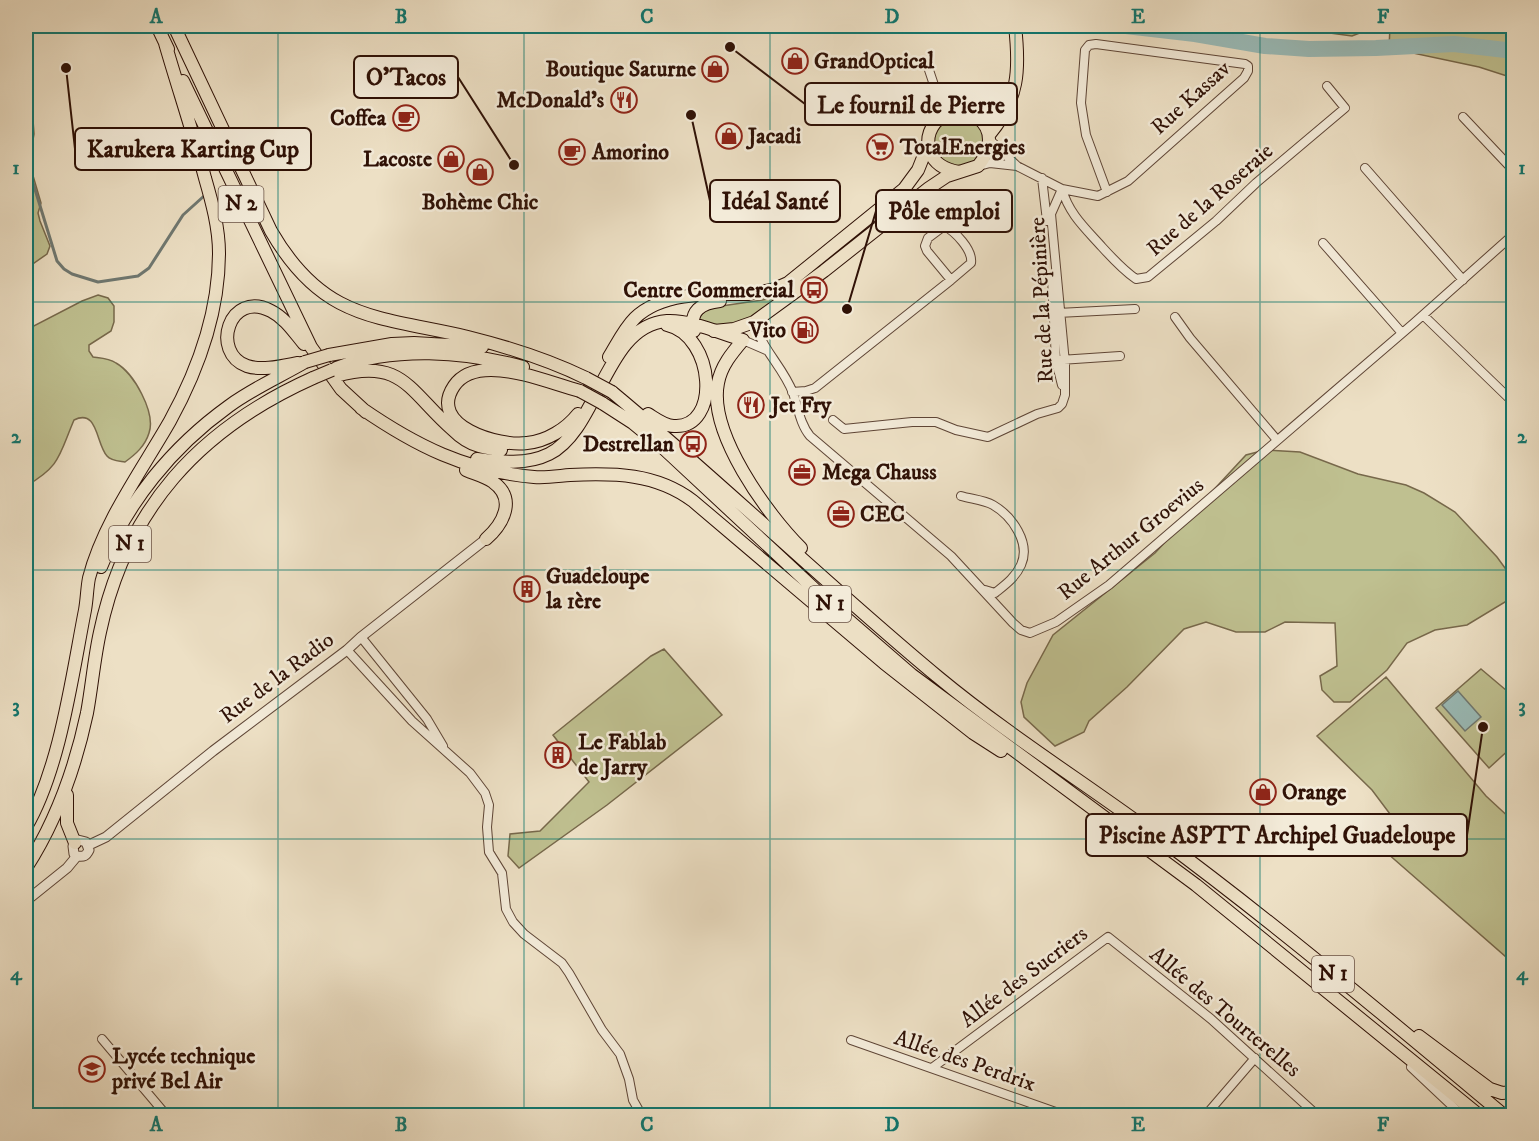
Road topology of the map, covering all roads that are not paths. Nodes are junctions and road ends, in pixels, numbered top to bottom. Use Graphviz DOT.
graph roads {
  1 [pos="157,26"];
  2 [pos="174,26"];
  3 [pos="1015,26"];
  4 [pos="165,43"];
  5 [pos="928,67"];
  6 [pos="1327,86"];
  7 [pos="1012,91"];
  8 [pos="971,113"];
  9 [pos="1463,117"];
  10 [pos="935,122"];
  11 [pos="989,137"];
  12 [pos="928,144"];
  13 [pos="978,166"];
  14 [pos="1017,166"];
  15 [pos="1365,168"];
  16 [pos="1514,171"];
  17 [pos="959,172"];
  18 [pos="1042,178"];
  19 [pos="1062,189"];
  20 [pos="1107,192"];
  21 [pos="1514,234"];
  22 [pos="1323,243"];
  23 [pos="824,271"];
  24 [pos="951,280"];
  25 [pos="1463,280"];
  26 [pos="747,294"];
  27 [pos="1135,309"];
  28 [pos="1057,313"];
  29 [pos="1423,315"];
  30 [pos="1175,316"];
  31 [pos="654,325"];
  32 [pos="693,325"];
  33 [pos="756,328"];
  34 [pos="713,331"];
  35 [pos="1402,333"];
  36 [pos="743,340"];
  37 [pos="772,355"];
  38 [pos="530,356"];
  39 [pos="1120,356"];
  40 [pos="702,360"];
  41 [pos="1065,360"];
  42 [pos="1056,361"];
  43 [pos="305,362"];
  44 [pos="330,366"];
  45 [pos="580,391"];
  46 [pos="612,392"];
  47 [pos="792,392"];
  48 [pos="1065,395"];
  49 [pos="1514,404"];
  50 [pos="361,408"];
  51 [pos="834,420"];
  52 [pos="580,423"];
  53 [pos="1277,440"];
  54 [pos="961,496"];
  55 [pos="486,539"];
  56 [pos="983,590"];
  57 [pos="86,606"];
  58 [pos="887,632"];
  59 [pos="361,637"];
  60 [pos="347,650"];
  61 [pos="447,754"];
  62 [pos="67,788"];
  63 [pos="1069,792"];
  64 [pos="26,827"];
  65 [pos="75,843"];
  66 [pos="89,845"];
  67 [pos="77,856"];
  68 [pos="26,868"];
  69 [pos="26,901"];
  70 [pos="1108,937"];
  71 [pos="1348,1009"];
  72 [pos="1382,1014"];
  73 [pos="102,1039"];
  74 [pos="850,1040"];
  75 [pos="1255,1058"];
  76 [pos="932,1068"];
  77 [pos="1514,1092"];
  78 [pos="164,1114"];
  79 [pos="642,1116"];
  80 [pos="1067,1116"];
  81 [pos="1205,1116"];
  82 [pos="1318,1116"];
  83 [pos="1463,1116"];
  84 [pos="1480,1116"];
  85 [pos="1505,1116"];
  1 -- 4 [label="main road, N 2"];
  2 -- 38 [label="main road, N 2"];
  3 -- 7 [label="main road"];
  4 -- 44 [label="main road, N 2"];
  4 -- 57 [label="main road"];
  5 -- 10 [label="street"];
  6 -- 19 [label="street, Rue de la Roseraie"];
  7 -- 8 [label="main road"];
  7 -- 11 [label="main road"];
  8 -- 10 [label="main road"];
  8 -- 11 [label="main road"];
  9 -- 16 [label="street"];
  10 -- 12 [label="main road"];
  11 -- 13 [label="main road"];
  11 -- 14 [label="street, Rue de la Pépinière"];
  12 -- 17 [label="main road"];
  12 -- 26 [label="main road"];
  13 -- 14 [label="street, Rue de la Pépinière"];
  13 -- 17 [label="main road"];
  14 -- 18 [label="street, Rue de la Pépinière"];
  15 -- 25 [label="street"];
  17 -- 23 [label="main road"];
  18 -- 19 [label="street, Rue de la Pépinière"];
  18 -- 28 [label="street, Rue de la Pépinière"];
  19 -- 20 [label="street, Rue Kassav"];
  19 -- 28 [label="street, Rue de la Pépinière"];
  20 -- 20 [label="street, Rue Kassav"];
  21 -- 25 [label="street, Rue Arthur Groevius"];
  22 -- 35 [label="street"];
  23 -- 33 [label="main road"];
  23 -- 34 [label="main road"];
  24 -- 24 [label="street"];
  24 -- 47 [label="street"];
  25 -- 29 [label="street, Rue Arthur Groevius"];
  26 -- 32 [label="main road"];
  26 -- 45 [label="main road"];
  27 -- 28 [label="street"];
  28 -- 41 [label="street, Rue de la Pépinière"];
  28 -- 42 [label="street, Rue de la Pépinière"];
  29 -- 35 [label="street, Rue Arthur Groevius"];
  29 -- 49 [label="street"];
  30 -- 53 [label="street"];
  31 -- 32 [label="main road"];
  31 -- 40 [label="main road"];
  31 -- 52 [label="main road"];
  32 -- 34 [label="main road"];
  32 -- 40 [label="main road"];
  33 -- 36 [label="main road"];
  33 -- 37 [label="street, Rue Arthur Groevius"];
  34 -- 36 [label="main road"];
  35 -- 53 [label="street, Rue Arthur Groevius"];
  36 -- 37 [label="street"];
  36 -- 58 [label="main road"];
  37 -- 47 [label="street, Rue Arthur Groevius"];
  38 -- 44 [label="main road, N 1"];
  38 -- 46 [label="main road, N 1, bridge"];
  39 -- 41 [label="street"];
  40 -- 46 [label="main road"];
  41 -- 42 [label="street"];
  41 -- 48 [label="street, Rue de la Pépinière"];
  42 -- 48 [label="street, Rue de la Pépinière"];
  43 -- 44 [label="main road, N 1, bridge"];
  43 -- 44 [label="main road"];
  43 -- 57 [label="main road, N 1"];
  44 -- 45 [label="main road, N 1"];
  44 -- 50 [label="main road, N 2"];
  44 -- 52 [label="main road"];
  44 -- 62 [label="main road, N 1, bridge"];
  45 -- 63 [label="main road, N 1, bridge"];
  46 -- 58 [label="main road, N 1"];
  47 -- 56 [label="street, Rue Arthur Groevius"];
  48 -- 51 [label="street"];
  50 -- 52 [label="main road"];
  50 -- 55 [label="main road"];
  50 -- 63 [label="main road"];
  53 -- 56 [label="street, Rue Arthur Groevius"];
  54 -- 56 [label="street"];
  55 -- 59 [label="street, Rue de la Radio"];
  57 -- 64 [label="main road, N 1"];
  58 -- 72 [label="main road, N 1"];
  59 -- 60 [label="street, Rue de la Radio"];
  59 -- 61 [label="street"];
  60 -- 61 [label="street"];
  60 -- 66 [label="street, Rue de la Radio"];
  61 -- 79 [label="street"];
  62 -- 65 [label="main road"];
  62 -- 68 [label="main road, N 1"];
  63 -- 71 [label="main road, N 1"];
  65 -- 66 [label="street"];
  65 -- 67 [label="street"];
  66 -- 67 [label="street, Rue de la Radio"];
  67 -- 69 [label="street, Rue de la Radio"];
  70 -- 75 [label="street, Allée des Tourterelles"];
  70 -- 76 [label="street, Allée des Sucriers"];
  71 -- 83 [label="street"];
  71 -- 84 [label="main road, N 1"];
  72 -- 77 [label="main road"];
  72 -- 85 [label="main road, N 1"];
  73 -- 78 [label="street"];
  74 -- 76 [label="street, Allée des Perdrix"];
  75 -- 81 [label="street"];
  75 -- 82 [label="street, Allée des Tourterelles"];
  76 -- 80 [label="street, Allée des Perdrix"];
}
